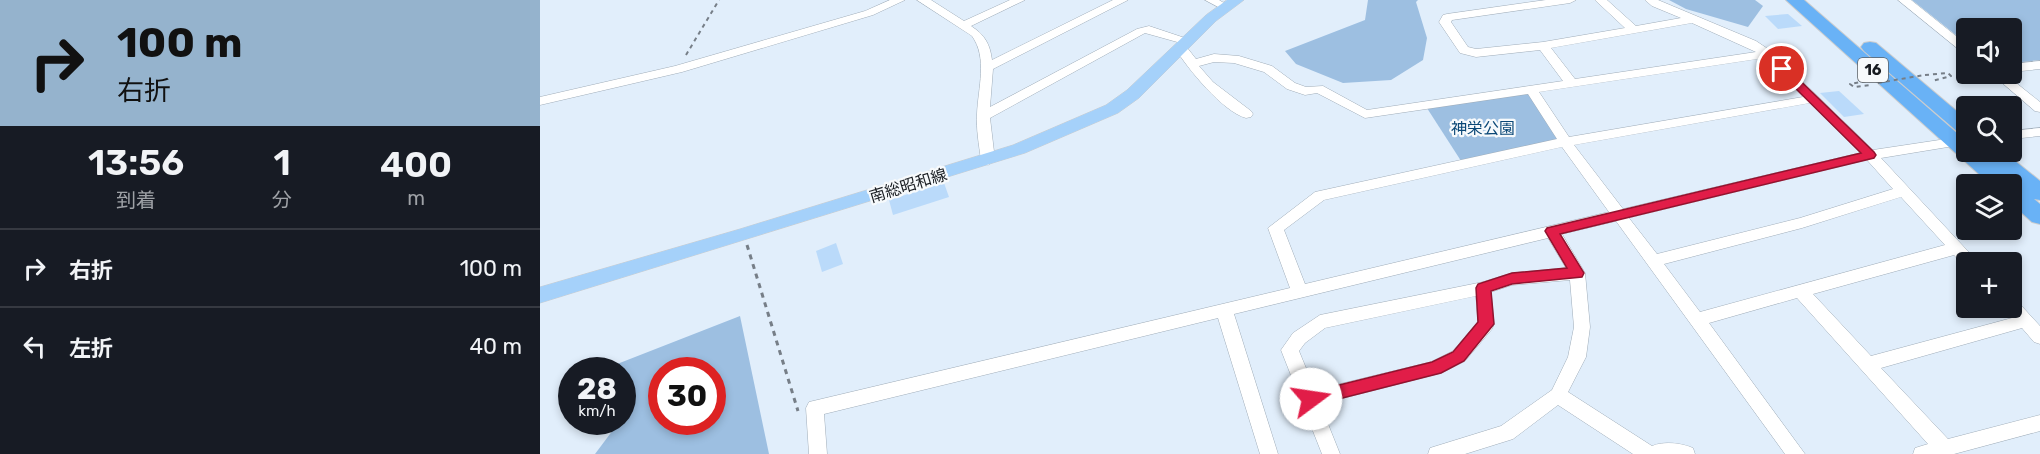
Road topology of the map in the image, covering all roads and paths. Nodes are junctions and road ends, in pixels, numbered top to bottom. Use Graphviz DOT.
graph roads {
  1 [pos="719,0"];
  2 [pos="898,0"];
  3 [pos="923,0"];
  4 [pos="1019,0"];
  5 [pos="1122,0"];
  6 [pos="1570,0"];
  7 [pos="1601,0"];
  8 [pos="1651,0"];
  9 [pos="1794,0"];
  10 [pos="1815,0"];
  11 [pos="1904,0"];
  12 [pos="1224,2"];
  13 [pos="1499,4"];
  14 [pos="1692,20"];
  15 [pos="964,25"];
  16 [pos="1633,30"];
  17 [pos="1956,41"];
  18 [pos="1543,46"];
  19 [pos="1186,50"];
  20 [pos="1767,54"];
  21 [pos="2040,65"];
  22 [pos="2022,67"];
  23 [pos="987,68"];
  24 [pos="678,69"];
  25 [pos="1874,80"];
  26 [pos="1930,81"];
  27 [pos="1571,82"];
  28 [pos="2010,84"];
  29 [pos="1531,89"];
  30 [pos="1813,99"];
  31 [pos="540,101"];
  32 [pos="2040,108"];
  33 [pos="1246,114"];
  34 [pos="983,116"];
  35 [pos="1956,131"];
  36 [pos="1956,132"];
  37 [pos="2040,132"];
  38 [pos="2022,134"];
  39 [pos="1956,138"];
  40 [pos="1565,142"];
  41 [pos="1870,155"];
  42 [pos="988,160"];
  43 [pos="1984,162"];
  44 [pos="2004,162"];
  45 [pos="1994,174"];
  46 [pos="1902,191"];
  47 [pos="2040,193"];
  48 [pos="2022,201"];
  49 [pos="1621,215"];
  50 [pos="2040,216"];
  51 [pos="1552,231"];
  52 [pos="743,235"];
  53 [pos="1957,248"];
  54 [pos="1961,252"];
  55 [pos="1653,261"];
  56 [pos="1577,273"];
  57 [pos="1483,288"];
  58 [pos="1299,291"];
  59 [pos="1800,291"];
  60 [pos="540,295"];
  61 [pos="1224,310"];
  62 [pos="2021,318"];
  63 [pos="1696,320"];
  64 [pos="2024,321"];
  65 [pos="2040,337"];
  66 [pos="1868,364"];
  67 [pos="1558,395"];
  68 [pos="1311,399"];
  69 [pos="798,414"];
  70 [pos="2040,423"];
  71 [pos="1944,448"];
  72 [pos="818,454"];
  73 [pos="1269,454"];
  74 [pos="1331,454"];
  75 [pos="1437,454"];
  76 [pos="1649,454"];
  77 [pos="1655,454"];
  78 [pos="1686,454"];
  79 [pos="1796,454"];
  80 [pos="1922,454"];
  1 -- 24 [label="path"];
  2 -- 24 [label="street"];
  3 -- 15 [label="street"];
  4 -- 15 [label="street"];
  5 -- 23 [label="street"];
  6 -- 13 [label="street"];
  7 -- 16 [label="street"];
  8 -- 14 [label="street"];
  9 -- 36 [label="highway, 16"];
  10 -- 35 [label="highway, 16"];
  11 -- 17 [label="street"];
  12 -- 19 [label="main road, 南総昭和線"];
  13 -- 18 [label="street"];
  14 -- 16 [label="street"];
  14 -- 20 [label="street"];
  15 -- 23 [label="street"];
  16 -- 18 [label="street"];
  18 -- 27 [label="street"];
  19 -- 29 [label="street"];
  19 -- 33 [label="street"];
  19 -- 34 [label="street"];
  19 -- 42 [label="main road, 南総昭和線"];
  20 -- 27 [label="street"];
  20 -- 30 [label="street"];
  21 -- 22 [label="street"];
  23 -- 34 [label="street"];
  24 -- 31 [label="street"];
  25 -- 26 [label="path, bridge"];
  27 -- 29 [label="street"];
  28 -- 32 [label="street"];
  29 -- 40 [label="street"];
  30 -- 40 [label="street"];
  30 -- 41 [label="street"];
  34 -- 42 [label="street"];
  37 -- 38 [label="street"];
  39 -- 41 [label="street"];
  40 -- 49 [label="street"];
  40 -- 58 [label="street"];
  41 -- 46 [label="street"];
  41 -- 49 [label="street"];
  42 -- 52 [label="main road, 南総昭和線"];
  43 -- 45 [label="highway, 16"];
  44 -- 47 [label="highway"];
  46 -- 53 [label="street"];
  46 -- 55 [label="street"];
  48 -- 50 [label="highway"];
  49 -- 51 [label="street"];
  49 -- 55 [label="street"];
  51 -- 56 [label="street"];
  51 -- 58 [label="street"];
  52 -- 60 [label="main road, 南総昭和線"];
  52 -- 69 [label="path"];
  53 -- 54 [label="street"];
  53 -- 59 [label="street"];
  55 -- 63 [label="street"];
  56 -- 57 [label="street"];
  56 -- 67 [label="street"];
  57 -- 68 [label="street"];
  57 -- 68 [label="street"];
  58 -- 61 [label="street"];
  59 -- 63 [label="street"];
  59 -- 66 [label="street"];
  61 -- 72 [label="street"];
  61 -- 73 [label="street"];
  62 -- 64 [label="street"];
  63 -- 79 [label="street"];
  64 -- 65 [label="street"];
  64 -- 66 [label="street"];
  66 -- 71 [label="street"];
  67 -- 75 [label="street"];
  67 -- 76 [label="street"];
  68 -- 74 [label="street"];
  70 -- 71 [label="street"];
  71 -- 80 [label="street"];
  77 -- 78 [label="street"];
}
